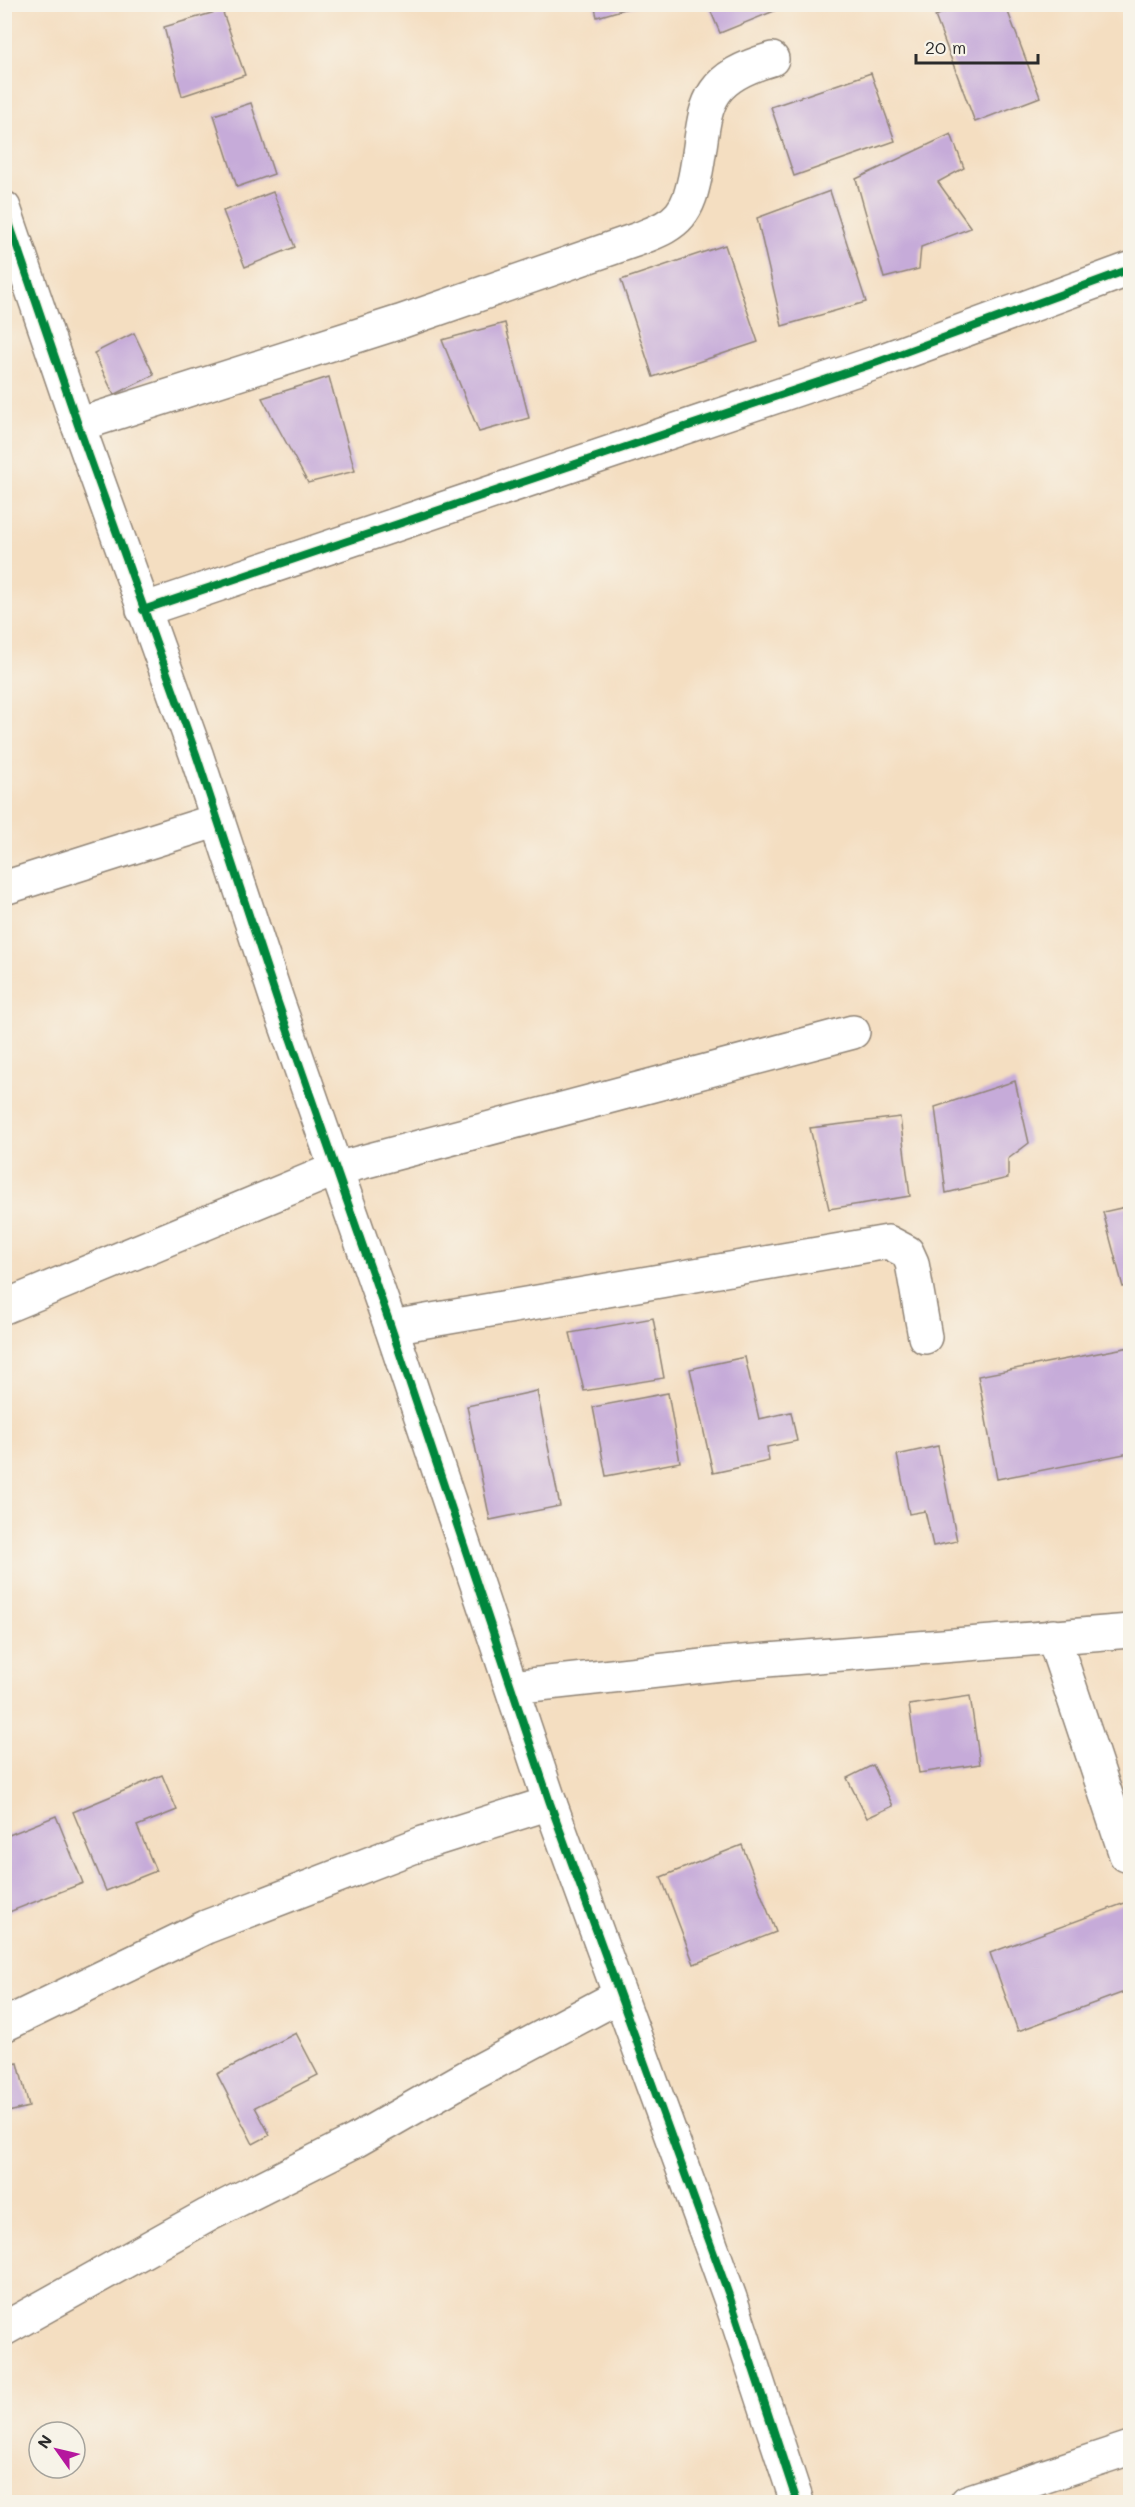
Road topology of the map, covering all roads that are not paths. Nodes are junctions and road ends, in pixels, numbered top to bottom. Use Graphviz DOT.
graph roads {
  1 [pos="772,59"];
  2 [pos="4,208"];
  3 [pos="1131,269"];
  4 [pos="78,425"];
  5 [pos="143,610"];
  6 [pos="218,820"];
  7 [pos="4,888"];
  8 [pos="853,1032"];
  9 [pos="336,1169"];
  10 [pos="4,1307"];
  11 [pos="391,1327"];
  12 [pos="925,1337"];
  13 [pos="1131,1631"];
  14 [pos="1053,1636"];
  15 [pos="512,1687"];
  16 [pos="550,1803"];
  17 [pos="1126,1856"];
  18 [pos="619,1996"];
  19 [pos="4,2025"];
  20 [pos="4,2329"];
  21 [pos="1131,2448"];
  22 [pos="796,2502"];
  23 [pos="967,2502"];
  1 -- 4 [label="street"];
  2 -- 4 [label="street"];
  3 -- 5 [label="street"];
  4 -- 5 [label="street"];
  5 -- 6 [label="street"];
  6 -- 7 [label="street"];
  6 -- 9 [label="street"];
  8 -- 9 [label="street"];
  9 -- 10 [label="street"];
  9 -- 11 [label="street"];
  11 -- 12 [label="street"];
  11 -- 15 [label="street"];
  13 -- 14 [label="street"];
  14 -- 15 [label="street"];
  14 -- 17 [label="street"];
  15 -- 16 [label="street"];
  16 -- 18 [label="street"];
  16 -- 19 [label="street"];
  18 -- 20 [label="street"];
  18 -- 22 [label="street"];
  21 -- 23 [label="street"];
}
